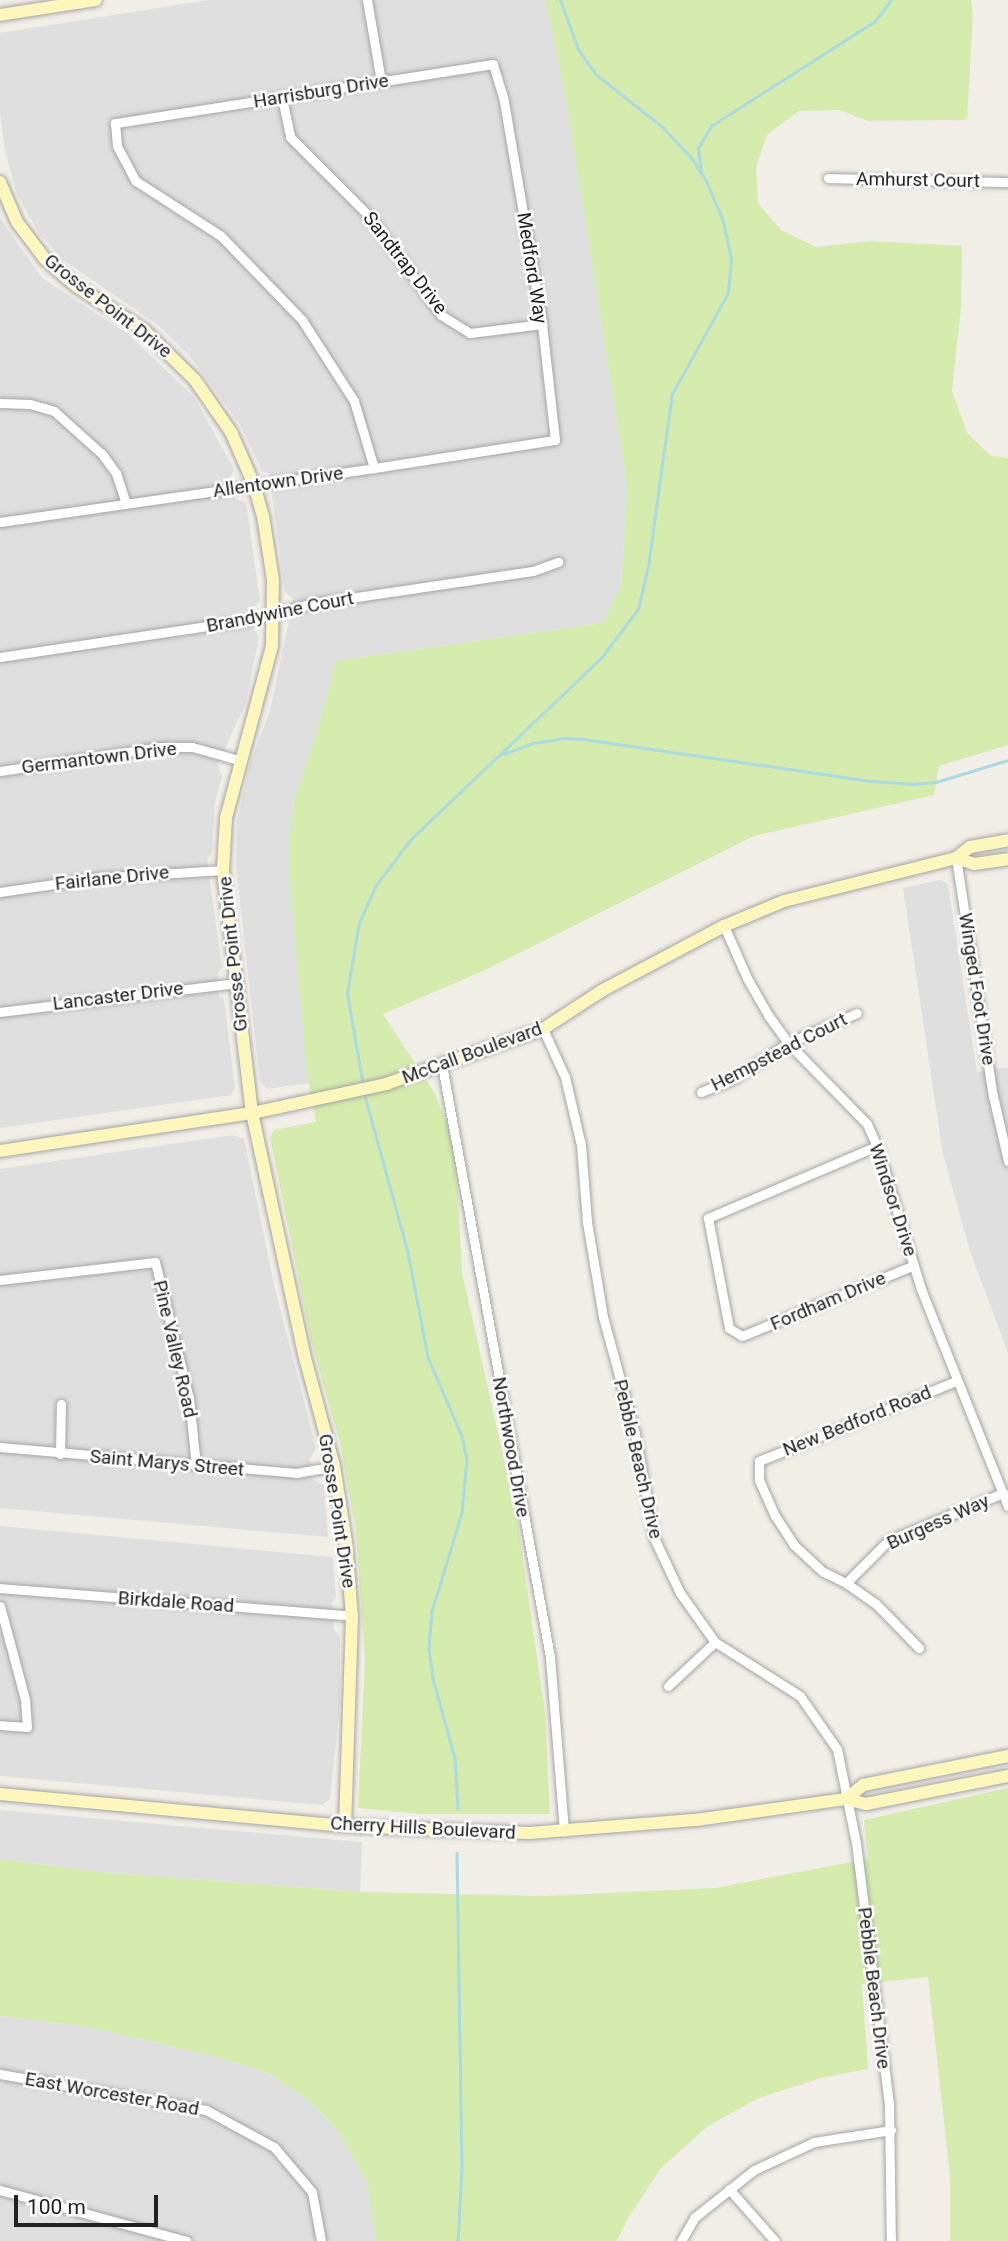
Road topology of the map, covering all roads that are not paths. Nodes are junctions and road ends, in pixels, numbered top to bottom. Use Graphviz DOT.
graph roads {
  1 [pos="96,0"];
  2 [pos="367,0"];
  3 [pos="0,15"];
  4 [pos="381,81"];
  5 [pos="503,97"];
  6 [pos="282,98"];
  7 [pos="828,178"];
  8 [pos="0,181"];
  9 [pos="1008,182"];
  10 [pos="542,324"];
  11 [pos="0,403"];
  12 [pos="555,440"];
  13 [pos="374,468"];
  14 [pos="254,485"];
  15 [pos="126,503"];
  16 [pos="0,522"];
  17 [pos="558,562"];
  18 [pos="274,612"];
  19 [pos="0,657"];
  20 [pos="239,760"];
  21 [pos="0,771"];
  22 [pos="1008,840"];
  23 [pos="956,858"];
  24 [pos="1008,859"];
  25 [pos="223,870"];
  26 [pos="0,892"];
  27 [pos="724,926"];
  28 [pos="236,983"];
  29 [pos="0,1012"];
  30 [pos="858,1013"];
  31 [pos="543,1029"];
  32 [pos="788,1043"];
  33 [pos="442,1065"];
  34 [pos="701,1092"];
  35 [pos="252,1114"];
  36 [pos="877,1146"];
  37 [pos="0,1151"];
  38 [pos="1008,1161"];
  39 [pos="914,1265"];
  40 [pos="0,1280"];
  41 [pos="956,1381"];
  42 [pos="61,1404"];
  43 [pos="0,1447"];
  44 [pos="60,1454"];
  45 [pos="196,1466"];
  46 [pos="334,1466"];
  47 [pos="1003,1493"];
  48 [pos="1008,1506"];
  49 [pos="846,1583"];
  50 [pos="0,1588"];
  51 [pos="0,1606"];
  52 [pos="352,1616"];
  53 [pos="715,1642"];
  54 [pos="919,1648"];
  55 [pos="668,1686"];
  56 [pos="0,1725"];
  57 [pos="1008,1756"];
  58 [pos="1008,1776"];
  59 [pos="0,1794"];
  60 [pos="846,1799"];
  61 [pos="345,1826"];
  62 [pos="564,1831"];
  63 [pos="0,2074"];
  64 [pos="891,2130"];
  65 [pos="729,2189"];
  66 [pos="0,2190"];
  67 [pos="186,2241"];
  68 [pos="321,2241"];
  69 [pos="681,2241"];
  70 [pos="775,2241"];
  71 [pos="891,2241"];
  1 -- 3 [label="street"];
  2 -- 4 [label="street"];
  4 -- 5 [label="street, Harrisburg Drive"];
  4 -- 6 [label="street, Harrisburg Drive"];
  5 -- 10 [label="street, Medford Way"];
  6 -- 10 [label="street, Sandtrap Drive"];
  6 -- 13 [label="street, Harrisburg Drive"];
  7 -- 9 [label="street, Amhurst Court"];
  8 -- 14 [label="street, Grosse Point Drive"];
  10 -- 12 [label="street, Medford Way"];
  11 -- 15 [label="street"];
  12 -- 13 [label="street, Allentown Drive"];
  13 -- 14 [label="street, Allentown Drive"];
  14 -- 15 [label="street, Allentown Drive"];
  14 -- 18 [label="street, Grosse Point Drive"];
  15 -- 16 [label="street, Allentown Drive"];
  17 -- 18 [label="street, Brandywine Court"];
  18 -- 19 [label="street, Brandywine Court"];
  18 -- 20 [label="street, Grosse Point Drive"];
  20 -- 21 [label="street, Germantown Drive"];
  20 -- 25 [label="street, Grosse Point Drive"];
  22 -- 23 [label="street, McCall Boulevard"];
  23 -- 24 [label="street, McCall Boulevard"];
  23 -- 27 [label="street, McCall Boulevard"];
  23 -- 38 [label="street, Winged Foot Drive"];
  25 -- 26 [label="street, Fairlane Drive"];
  25 -- 28 [label="street, Grosse Point Drive"];
  27 -- 31 [label="street, McCall Boulevard"];
  27 -- 32 [label="street, Windsor Drive"];
  28 -- 29 [label="street, Lancaster Drive"];
  28 -- 35 [label="street, Grosse Point Drive"];
  30 -- 32 [label="street, Hempstead Court"];
  31 -- 33 [label="street, McCall Boulevard"];
  31 -- 53 [label="street, Pebble Beach Drive"];
  32 -- 34 [label="street, Hempstead Court"];
  32 -- 36 [label="street, Windsor Drive"];
  33 -- 35 [label="street, McCall Boulevard"];
  33 -- 62 [label="street, Northwood Drive"];
  35 -- 37 [label="street, McCall Boulevard"];
  35 -- 46 [label="street, Grosse Point Drive"];
  36 -- 39 [label="street, Windsor Drive"];
  36 -- 39 [label="street, Fordham Drive"];
  39 -- 41 [label="street, Windsor Drive"];
  40 -- 45 [label="street, Pine Valley Road"];
  41 -- 47 [label="street, Windsor Drive"];
  41 -- 49 [label="street, New Bedford Road"];
  42 -- 44 [label="street"];
  43 -- 44 [label="street, Saint Marys Street"];
  44 -- 45 [label="street, Saint Marys Street"];
  45 -- 46 [label="street, Saint Marys Street"];
  46 -- 52 [label="street, Grosse Point Drive"];
  47 -- 48 [label="street, Windsor Drive"];
  47 -- 49 [label="street, Burgess Way"];
  49 -- 54 [label="street"];
  50 -- 52 [label="street, Birkdale Road"];
  51 -- 56 [label="street"];
  52 -- 61 [label="street, Grosse Point Drive"];
  53 -- 55 [label="street"];
  53 -- 60 [label="street, Pebble Beach Drive"];
  57 -- 60 [label="street, Cherry Hills Boulevard"];
  58 -- 60 [label="street, Cherry Hills Boulevard"];
  59 -- 61 [label="street, Cherry Hills Boulevard"];
  60 -- 62 [label="street, Cherry Hills Boulevard"];
  60 -- 64 [label="street, Pebble Beach Drive"];
  61 -- 62 [label="street, Cherry Hills Boulevard"];
  63 -- 68 [label="street, East Worcester Road"];
  64 -- 65 [label="street"];
  64 -- 71 [label="street, Pebble Beach Drive"];
  65 -- 69 [label="street"];
  65 -- 70 [label="street"];
  66 -- 67 [label="street"];
}
